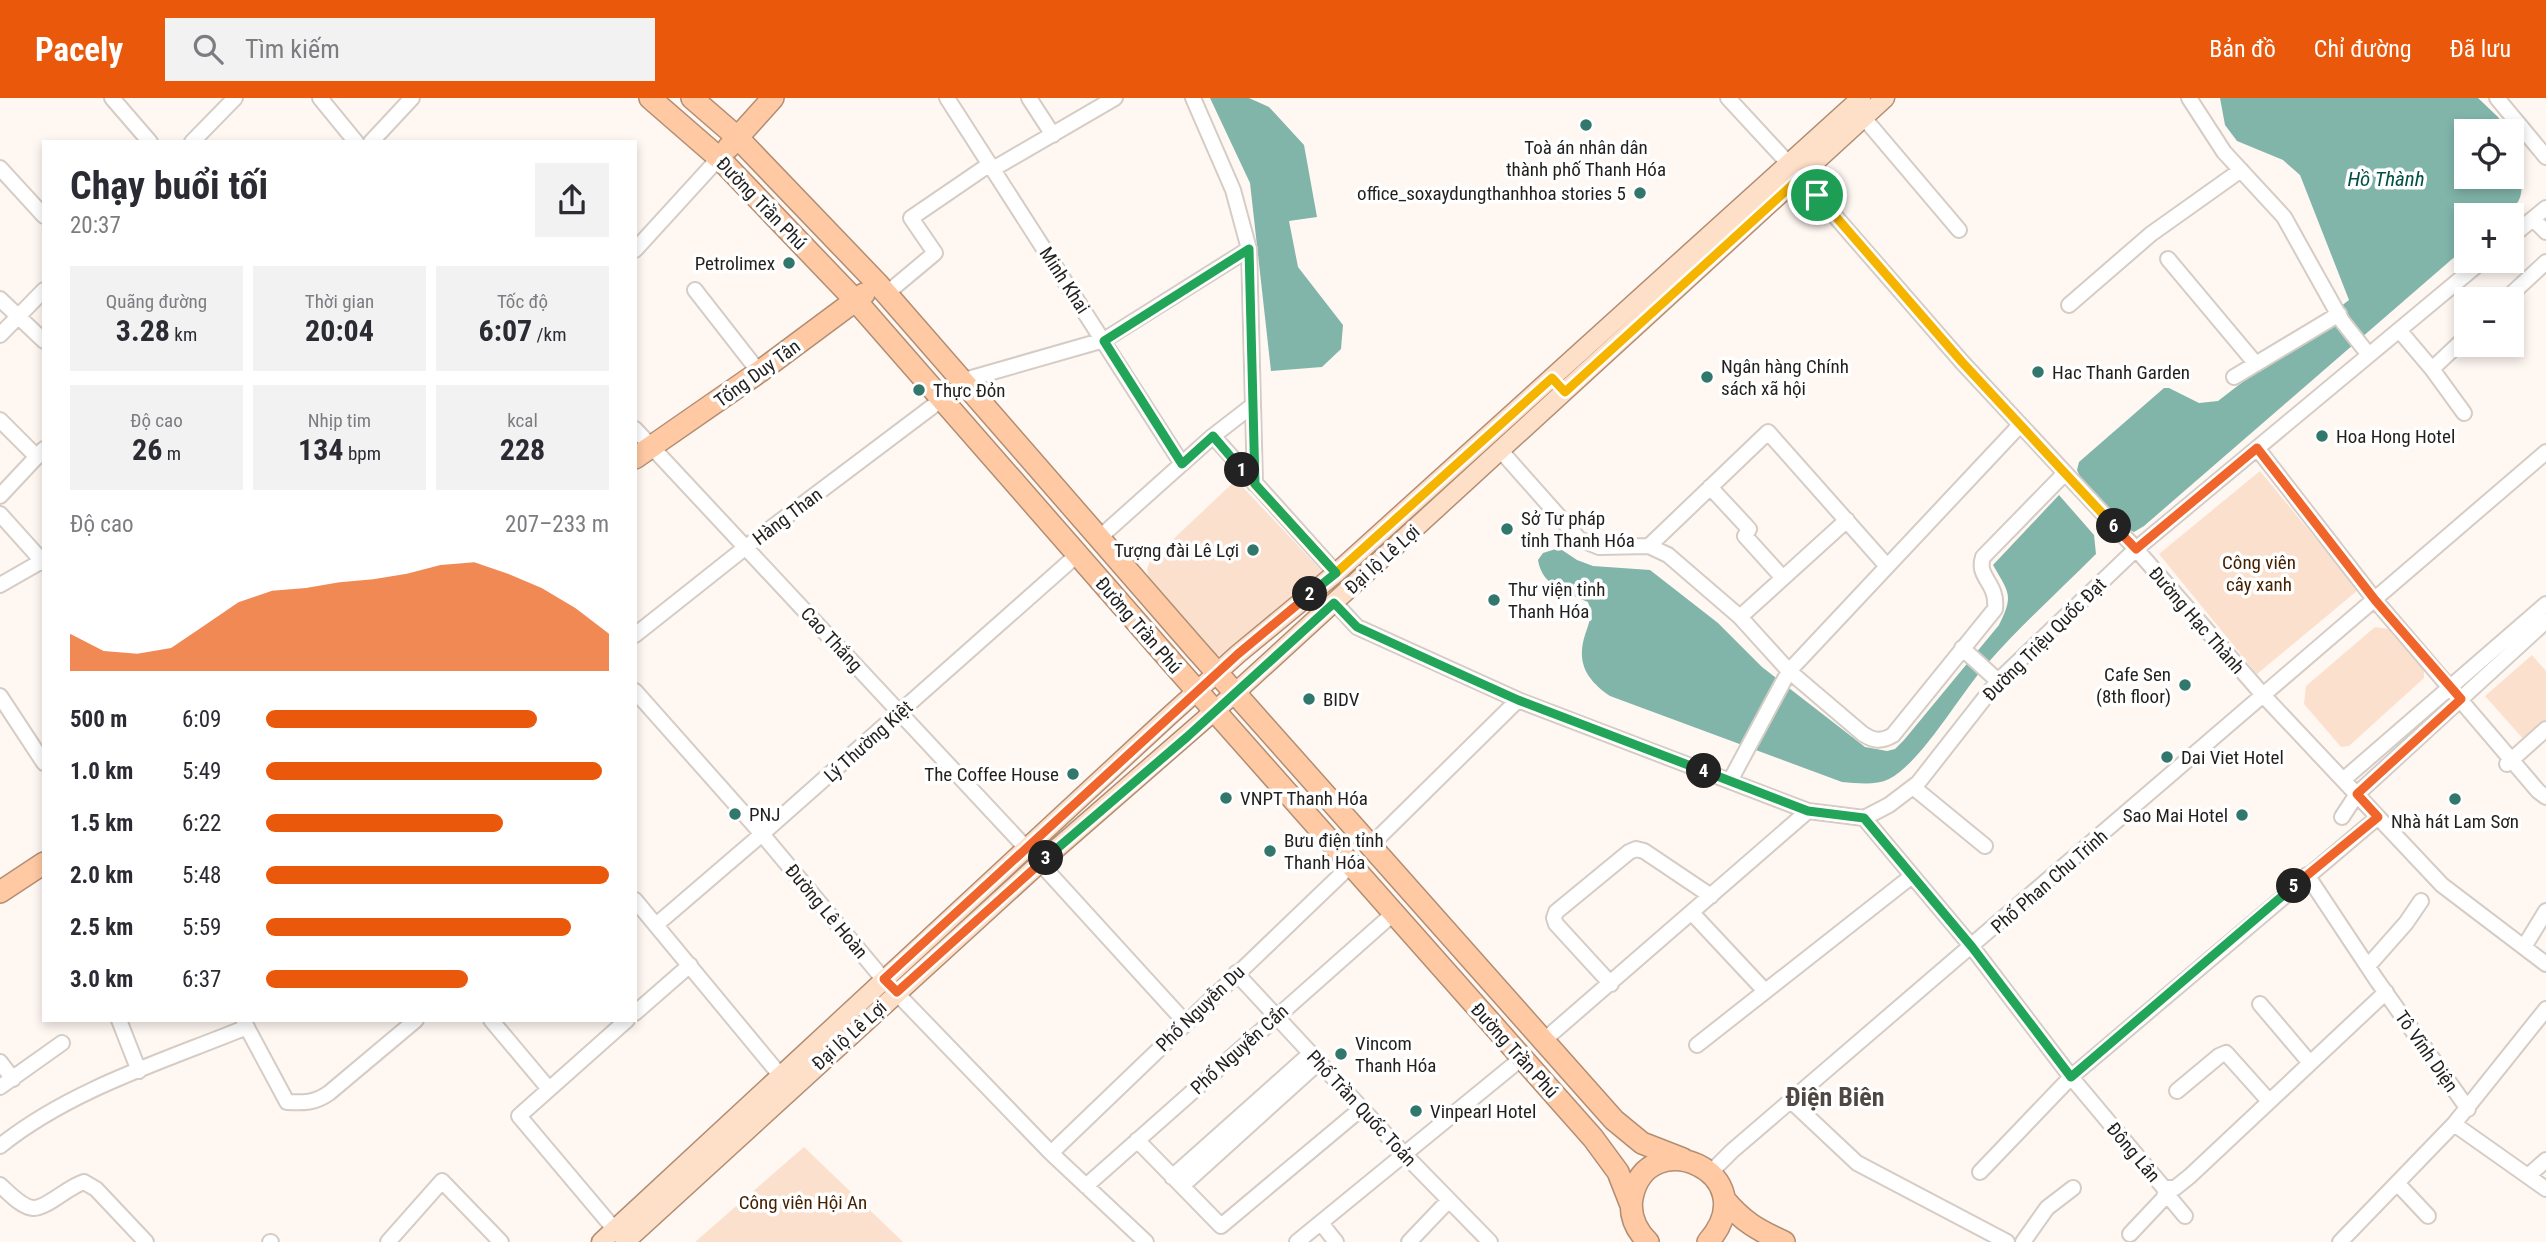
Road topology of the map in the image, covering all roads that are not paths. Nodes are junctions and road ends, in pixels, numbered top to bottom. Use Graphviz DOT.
graph roads {
  1 [pos="112,98"];
  2 [pos="235,98"];
  3 [pos="320,98"];
  4 [pos="412,98"];
  5 [pos="650,98"];
  6 [pos="692,98"];
  7 [pos="774,98"];
  8 [pos="947,98"];
  9 [pos="1030,98"];
  10 [pos="1193,98"];
  11 [pos="1728,98"];
  12 [pos="1861,98"];
  13 [pos="1885,98"];
  14 [pos="2189,98"];
  15 [pos="2497,98"];
  16 [pos="1110,99"];
  17 [pos="1864,118"];
  18 [pos="1053,135"];
  19 [pos="737,137"];
  20 [pos="148,140"];
  21 [pos="194,140"];
  22 [pos="354,140"];
  23 [pos="373,140"];
  24 [pos="2546,157"];
  25 [pos="719,158"];
  26 [pos="991,166"];
  27 [pos="0,167"];
  28 [pos="1795,170"];
  29 [pos="2241,170"];
  30 [pos="2546,208"];
  31 [pos="42,214"];
  32 [pos="2533,219"];
  33 [pos="2524,226"];
  34 [pos="1959,230"];
  35 [pos="2546,232"];
  36 [pos="637,248"];
  37 [pos="1249,249"];
  38 [pos="2168,259"];
  39 [pos="2546,262"];
  40 [pos="2468,273"];
  41 [pos="2519,287"];
  42 [pos="881,289"];
  43 [pos="695,290"];
  44 [pos="42,291"];
  45 [pos="0,299"];
  46 [pos="856,301"];
  47 [pos="2069,305"];
  48 [pos="18,316"];
  49 [pos="2340,317"];
  50 [pos="2399,330"];
  51 [pos="0,335"];
  52 [pos="42,339"];
  53 [pos="1104,341"];
  54 [pos="2454,348"];
  55 [pos="2365,351"];
  56 [pos="2256,364"];
  57 [pos="2432,369"];
  58 [pos="759,372"];
  59 [pos="2234,376"];
  60 [pos="1552,378"];
  61 [pos="961,382"];
  62 [pos="1565,392"];
  63 [pos="941,400"];
  64 [pos="1253,405"];
  65 [pos="2464,414"];
  66 [pos="0,420"];
  67 [pos="2020,425"];
  68 [pos="637,434"];
  69 [pos="1213,436"];
  70 [pos="2257,448"];
  71 [pos="1501,451"];
  72 [pos="2546,452"];
  73 [pos="40,453"];
  74 [pos="644,453"];
  75 [pos="1182,464"];
  76 [pos="2065,474"];
  77 [pos="1255,484"];
  78 [pos="1710,487"];
  79 [pos="0,496"];
  80 [pos="0,514"];
  81 [pos="1847,520"];
  82 [pos="1099,538"];
  83 [pos="1649,546"];
  84 [pos="746,547"];
  85 [pos="2136,549"];
  86 [pos="1077,555"];
  87 [pos="42,561"];
  88 [pos="42,563"];
  89 [pos="1886,565"];
  90 [pos="1336,573"];
  91 [pos="1783,578"];
  92 [pos="0,585"];
  93 [pos="2375,600"];
  94 [pos="1334,603"];
  95 [pos="2546,604"];
  96 [pos="1740,617"];
  97 [pos="2546,621"];
  98 [pos="637,633"];
  99 [pos="1962,648"];
  100 [pos="1789,671"];
  101 [pos="1217,673"];
  102 [pos="1994,677"];
  103 [pos="2450,688"];
  104 [pos="1197,691"];
  105 [pos="637,693"];
  106 [pos="1235,693"];
  107 [pos="2263,695"];
  108 [pos="0,696"];
  109 [pos="2461,699"];
  110 [pos="1518,700"];
  111 [pos="1215,711"];
  112 [pos="901,712"];
  113 [pos="2546,729"];
  114 [pos="2546,736"];
  115 [pos="42,760"];
  116 [pos="2511,762"];
  117 [pos="2343,780"];
  118 [pos="1730,781"];
  119 [pos="1913,787"];
  120 [pos="2357,794"];
  121 [pos="2546,797"];
  122 [pos="1808,811"];
  123 [pos="2342,817"];
  124 [pos="2378,817"];
  125 [pos="1864,818"];
  126 [pos="762,834"];
  127 [pos="1370,846"];
  128 [pos="1985,846"];
  129 [pos="1027,849"];
  130 [pos="1040,863"];
  131 [pos="42,864"];
  132 [pos="1351,865"];
  133 [pos="2307,875"];
  134 [pos="1912,876"];
  135 [pos="0,892"];
  136 [pos="1711,896"];
  137 [pos="2421,901"];
  138 [pos="637,902"];
  139 [pos="2546,911"];
  140 [pos="1394,913"];
  141 [pos="1692,913"];
  142 [pos="656,925"];
  143 [pos="1457,944"];
  144 [pos="1972,947"];
  145 [pos="2524,947"];
  146 [pos="1436,962"];
  147 [pos="2546,964"];
  148 [pos="690,965"];
  149 [pos="2368,966"];
  150 [pos="1236,973"];
  151 [pos="1611,984"];
  152 [pos="891,986"];
  153 [pos="1765,991"];
  154 [pos="2386,992"];
  155 [pos="2260,1004"];
  156 [pos="2546,1009"];
  157 [pos="637,1011"];
  158 [pos="1277,1016"];
  159 [pos="120,1022"];
  160 [pos="414,1022"];
  161 [pos="493,1022"];
  162 [pos="625,1022"];
  163 [pos="1185,1022"];
  164 [pos="246,1024"];
  165 [pos="1544,1041"];
  166 [pos="62,1043"];
  167 [pos="1697,1045"];
  168 [pos="1315,1057"];
  169 [pos="1522,1058"];
  170 [pos="0,1062"];
  171 [pos="2310,1063"];
  172 [pos="139,1071"];
  173 [pos="780,1074"];
  174 [pos="2071,1077"];
  175 [pos="13,1079"];
  176 [pos="0,1087"];
  177 [pos="549,1089"];
  178 [pos="2177,1091"];
  179 [pos="1791,1101"];
  180 [pos="2269,1101"];
  181 [pos="1362,1108"];
  182 [pos="2468,1108"];
  183 [pos="2454,1124"];
  184 [pos="1137,1140"];
  185 [pos="0,1146"];
  186 [pos="1051,1153"];
  187 [pos="1405,1155"];
  188 [pos="1683,1159"];
  189 [pos="2546,1160"];
  190 [pos="1711,1172"];
  191 [pos="1980,1172"];
  192 [pos="2529,1175"];
  193 [pos="1177,1181"];
  194 [pos="2397,1183"];
  195 [pos="0,1185"];
  196 [pos="1086,1186"];
  197 [pos="2073,1188"];
  198 [pos="2168,1189"];
  199 [pos="2546,1189"];
  200 [pos="1724,1199"];
  201 [pos="1449,1200"];
  202 [pos="1631,1205"];
  203 [pos="2185,1216"];
  204 [pos="2428,1216"];
  205 [pos="1321,1223"];
  206 [pos="2130,1234"];
  207 [pos="616,1239"];
  208 [pos="146,1242"];
  209 [pos="388,1242"];
  210 [pos="501,1242"];
  211 [pos="1146,1242"];
  212 [pos="1297,1242"];
  213 [pos="1336,1242"];
  214 [pos="1409,1242"];
  215 [pos="1490,1242"];
  216 [pos="1648,1242"];
  217 [pos="1708,1242"];
  218 [pos="1784,1242"];
  219 [pos="2007,1242"];
  220 [pos="2024,1242"];
  221 [pos="2340,1242"];
  1 -- 20 [label="street"];
  2 -- 21 [label="street"];
  3 -- 22 [label="street"];
  4 -- 23 [label="street"];
  5 -- 25 [label="highway, Đường Trần Phú"];
  6 -- 19 [label="highway, Đường Trần Phú"];
  7 -- 19 [label="highway"];
  8 -- 26 [label="street, Minh Khai"];
  9 -- 18 [label="street"];
  10 -- 37 [label="street"];
  11 -- 28 [label="street, Đường Hạc Thành"];
  12 -- 28 [label="main road, Đại lộ Lê Lợi"];
  13 -- 17 [label="main road, Đại lộ Lê Lợi"];
  14 -- 29 [label="street"];
  15 -- 24 [label="street"];
  16 -- 18 [label="street"];
  17 -- 28 [label="main road, Đại lộ Lê Lợi"];
  17 -- 34 [label="street"];
  18 -- 26 [label="street"];
  19 -- 25 [label="highway"];
  19 -- 42 [label="highway, Đường Trần Phú"];
  25 -- 36 [label="street"];
  25 -- 46 [label="highway, Đường Trần Phú"];
  26 -- 42 [label="street"];
  26 -- 53 [label="street, Minh Khai"];
  27 -- 31 [label="street"];
  28 -- 60 [label="main road, Đại lộ Lê Lợi"];
  28 -- 62 [label="main road, Đại lộ Lê Lợi"];
  28 -- 67 [label="street, Đường Hạc Thành"];
  29 -- 47 [label="street"];
  29 -- 49 [label="street"];
  30 -- 32 [label="street"];
  32 -- 33 [label="street"];
  32 -- 35 [label="street"];
  37 -- 53 [label="street"];
  37 -- 64 [label="street"];
  38 -- 56 [label="street"];
  39 -- 41 [label="street"];
  40 -- 50 [label="street, Đường Triệu Quốc Đạt"];
  42 -- 46 [label="highway, Tống Duy Tân"];
  42 -- 61 [label="highway, Đường Trần Phú"];
  43 -- 58 [label="street"];
  44 -- 48 [label="street"];
  45 -- 48 [label="street"];
  46 -- 58 [label="highway, Tống Duy Tân"];
  46 -- 63 [label="highway, Đường Trần Phú"];
  48 -- 51 [label="street"];
  48 -- 52 [label="street"];
  49 -- 55 [label="street"];
  49 -- 56 [label="street"];
  50 -- 55 [label="street, Đường Triệu Quốc Đạt"];
  50 -- 57 [label="street"];
  53 -- 61 [label="street"];
  53 -- 75 [label="street, Minh Khai"];
  54 -- 57 [label="street"];
  55 -- 70 [label="street, Đường Triệu Quốc Đạt"];
  56 -- 59 [label="street"];
  57 -- 65 [label="street"];
  58 -- 74 [label="highway, Tống Duy Tân"];
  60 -- 62 [label="main road"];
  60 -- 90 [label="main road, Đại lộ Lê Lợi"];
  61 -- 63 [label="highway"];
  61 -- 82 [label="highway, Đường Trần Phú"];
  62 -- 71 [label="main road, Đại lộ Lê Lợi"];
  63 -- 84 [label="street, Hàng Than"];
  63 -- 86 [label="highway, Đường Trần Phú"];
  64 -- 69 [label="street"];
  64 -- 77 [label="street"];
  66 -- 73 [label="street"];
  67 -- 76 [label="street, Đường Hạc Thành"];
  67 -- 89 [label="street"];
  68 -- 74 [label="street, Cao Thắng"];
  69 -- 75 [label="street"];
  69 -- 77 [label="street"];
  70 -- 85 [label="street, Đường Triệu Quốc Đạt"];
  70 -- 93 [label="street"];
  71 -- 83 [label="street"];
  71 -- 94 [label="main road, Đại lộ Lê Lợi"];
  72 -- 93 [label="street, Phố Phan Chu Trinh"];
  73 -- 79 [label="street"];
  74 -- 84 [label="street, Cao Thắng"];
  75 -- 82 [label="street"];
  76 -- 85 [label="street, Đường Hạc Thành"];
  76 -- 99 [label="street"];
  77 -- 90 [label="street"];
  78 -- 81 [label="street"];
  78 -- 83 [label="street"];
  78 -- 91 [label="street"];
  80 -- 87 [label="street"];
  81 -- 89 [label="street"];
  81 -- 91 [label="street"];
  82 -- 101 [label="highway, Đường Trần Phú"];
  83 -- 96 [label="street"];
  84 -- 98 [label="street, Hàng Than"];
  84 -- 112 [label="street, Cao Thắng"];
  85 -- 102 [label="street, Đường Triệu Quốc Đạt"];
  85 -- 107 [label="street, Đường Hạc Thành"];
  86 -- 104 [label="highway, Đường Trần Phú"];
  86 -- 112 [label="street, Lý Thường Kiệt"];
  88 -- 92 [label="street"];
  89 -- 100 [label="street"];
  90 -- 101 [label="main road, Đại lộ Lê Lợi"];
  91 -- 96 [label="street"];
  93 -- 103 [label="street"];
  93 -- 107 [label="street, Phố Phan Chu Trinh"];
  94 -- 106 [label="main road, Đại lộ Lê Lợi"];
  94 -- 110 [label="street"];
  95 -- 103 [label="street"];
  96 -- 100 [label="street"];
  97 -- 109 [label="street"];
  99 -- 100 [label="street"];
  99 -- 102 [label="street"];
  100 -- 118 [label="street"];
  101 -- 104 [label="main road, Đại lộ Lê Lợi"];
  101 -- 106 [label="highway, Đường Trần Phú"];
  102 -- 119 [label="street, Đường Triệu Quốc Đạt"];
  103 -- 109 [label="street"];
  103 -- 117 [label="street"];
  104 -- 111 [label="highway, Đường Trần Phú"];
  104 -- 129 [label="main road, Đại lộ Lê Lợi"];
  105 -- 126 [label="street, Đường Lê Hoàn"];
  106 -- 111 [label="main road, Đại lộ Lê Lợi"];
  106 -- 127 [label="highway, Đường Trần Phú"];
  107 -- 117 [label="street, Đường Hạc Thành"];
  107 -- 144 [label="street, Phố Phan Chu Trinh"];
  108 -- 115 [label="street"];
  109 -- 116 [label="street"];
  109 -- 120 [label="street"];
  110 -- 118 [label="street"];
  110 -- 127 [label="street"];
  111 -- 130 [label="main road, Đại lộ Lê Lợi"];
  111 -- 132 [label="highway, Đường Trần Phú"];
  112 -- 126 [label="street, Lý Thường Kiệt"];
  112 -- 129 [label="street, Cao Thắng"];
  113 -- 116 [label="street"];
  114 -- 116 [label="street"];
  116 -- 121 [label="street"];
  117 -- 120 [label="street, Đường Hạc Thành"];
  118 -- 122 [label="street"];
  119 -- 125 [label="street, Đường Triệu Quốc Đạt"];
  119 -- 128 [label="street"];
  120 -- 123 [label="street"];
  120 -- 124 [label="street, Đường Hạc Thành"];
  122 -- 125 [label="street"];
  122 -- 136 [label="street"];
  124 -- 133 [label="street"];
  124 -- 145 [label="street, Đường Hạc Thành"];
  125 -- 134 [label="street, Đông Lân"];
  126 -- 142 [label="street, Lý Thường Kiệt"];
  126 -- 152 [label="street, Đường Lê Hoàn"];
  127 -- 143 [label="highway, Đường Trần Phú"];
  129 -- 152 [label="main road, Đại lộ Lê Lợi"];
  130 -- 152 [label="main road, Đại lộ Lê Lợi"];
  130 -- 163 [label="street"];
  131 -- 135 [label="highway"];
  132 -- 140 [label="highway, Đường Trần Phú"];
  132 -- 150 [label="street, Phố Nguyễn Du"];
  133 -- 149 [label="street, Tô Vĩnh Diện"];
  133 -- 174 [label="street"];
  134 -- 144 [label="street, Đông Lân"];
  134 -- 153 [label="street"];
  136 -- 141 [label="street"];
  136 -- 151 [label="street"];
  137 -- 149 [label="street"];
  138 -- 142 [label="street"];
  139 -- 145 [label="street"];
  140 -- 146 [label="highway, Đường Trần Phú"];
  140 -- 158 [label="street, Phố Nguyễn Cẩn"];
  141 -- 151 [label="street"];
  141 -- 153 [label="street"];
  142 -- 148 [label="street"];
  143 -- 146 [label="highway"];
  143 -- 165 [label="highway, Đường Trần Phú"];
  144 -- 174 [label="street, Đông Lân"];
  144 -- 179 [label="street, Phố Phan Chu Trinh"];
  145 -- 147 [label="street, Đường Hạc Thành"];
  146 -- 169 [label="highway, Đường Trần Phú"];
  148 -- 157 [label="street"];
  148 -- 173 [label="street"];
  149 -- 154 [label="street, Tô Vĩnh Diện"];
  150 -- 158 [label="street, Phố Trần Quốc Toản"];
  150 -- 163 [label="street, Phố Nguyễn Du"];
  151 -- 165 [label="street"];
  152 -- 173 [label="main road, Đại lộ Lê Lợi"];
  152 -- 186 [label="street, Đường Lê Hoàn"];
  152 -- 207 [label="main road, Đại lộ Lê Lợi"];
  153 -- 167 [label="street"];
  154 -- 171 [label="street, Đông Lân"];
  154 -- 182 [label="street, Tô Vĩnh Diện"];
  155 -- 171 [label="street"];
  156 -- 182 [label="street"];
  158 -- 168 [label="street, Phố Trần Quốc Toản"];
  158 -- 184 [label="street, Phố Nguyễn Cẩn"];
  159 -- 172 [label="street"];
  160 -- 164 [label="street"];
  161 -- 177 [label="street"];
  162 -- 177 [label="street"];
  163 -- 186 [label="street, Phố Nguyễn Du"];
  164 -- 172 [label="street"];
  165 -- 188 [label="highway, Đường Trần Phú"];
  166 -- 175 [label="street"];
  168 -- 181 [label="street, Phố Trần Quốc Toản"];
  168 -- 193 [label="street"];
  169 -- 187 [label="street"];
  169 -- 202 [label="highway, Đường Trần Phú"];
  170 -- 175 [label="street"];
  171 -- 180 [label="street, Đông Lân"];
  172 -- 185 [label="street"];
  173 -- 207 [label="main road, Đại lộ Lê Lợi"];
  174 -- 191 [label="street"];
  174 -- 198 [label="street, Đông Lân"];
  175 -- 176 [label="street"];
  177 -- 207 [label="street"];
  178 -- 180 [label="street"];
  179 -- 190 [label="street, Phố Phan Chu Trinh"];
  179 -- 219 [label="street"];
  180 -- 198 [label="street, Đông Lân"];
  181 -- 187 [label="street, Phố Trần Quốc Toản"];
  181 -- 193 [label="street"];
  182 -- 183 [label="street, Tô Vĩnh Diện"];
  183 -- 192 [label="street"];
  183 -- 194 [label="street, Tô Vĩnh Diện"];
  184 -- 193 [label="street"];
  184 -- 196 [label="street, Phố Nguyễn Cẩn"];
  186 -- 196 [label="street, Đường Lê Hoàn"];
  187 -- 201 [label="street, Phố Trần Quốc Toản"];
  187 -- 205 [label="street"];
  188 -- 190 [label="highway, Đường Trần Phú"];
  188 -- 202 [label="highway"];
  189 -- 192 [label="street"];
  190 -- 200 [label="highway"];
  192 -- 199 [label="street"];
  194 -- 204 [label="street"];
  194 -- 221 [label="street, Tô Vĩnh Diện"];
  195 -- 208 [label="street"];
  196 -- 211 [label="street, Đường Lê Hoàn"];
  197 -- 220 [label="street"];
  198 -- 203 [label="street"];
  198 -- 206 [label="street"];
  200 -- 217 [label="highway"];
  200 -- 218 [label="highway"];
  201 -- 214 [label="street"];
  201 -- 215 [label="street, Phố Trần Quốc Toản"];
  202 -- 216 [label="highway, Đường Trần Phú"];
  205 -- 212 [label="street"];
  205 -- 213 [label="street"];
  209 -- 210 [label="street"];
}
